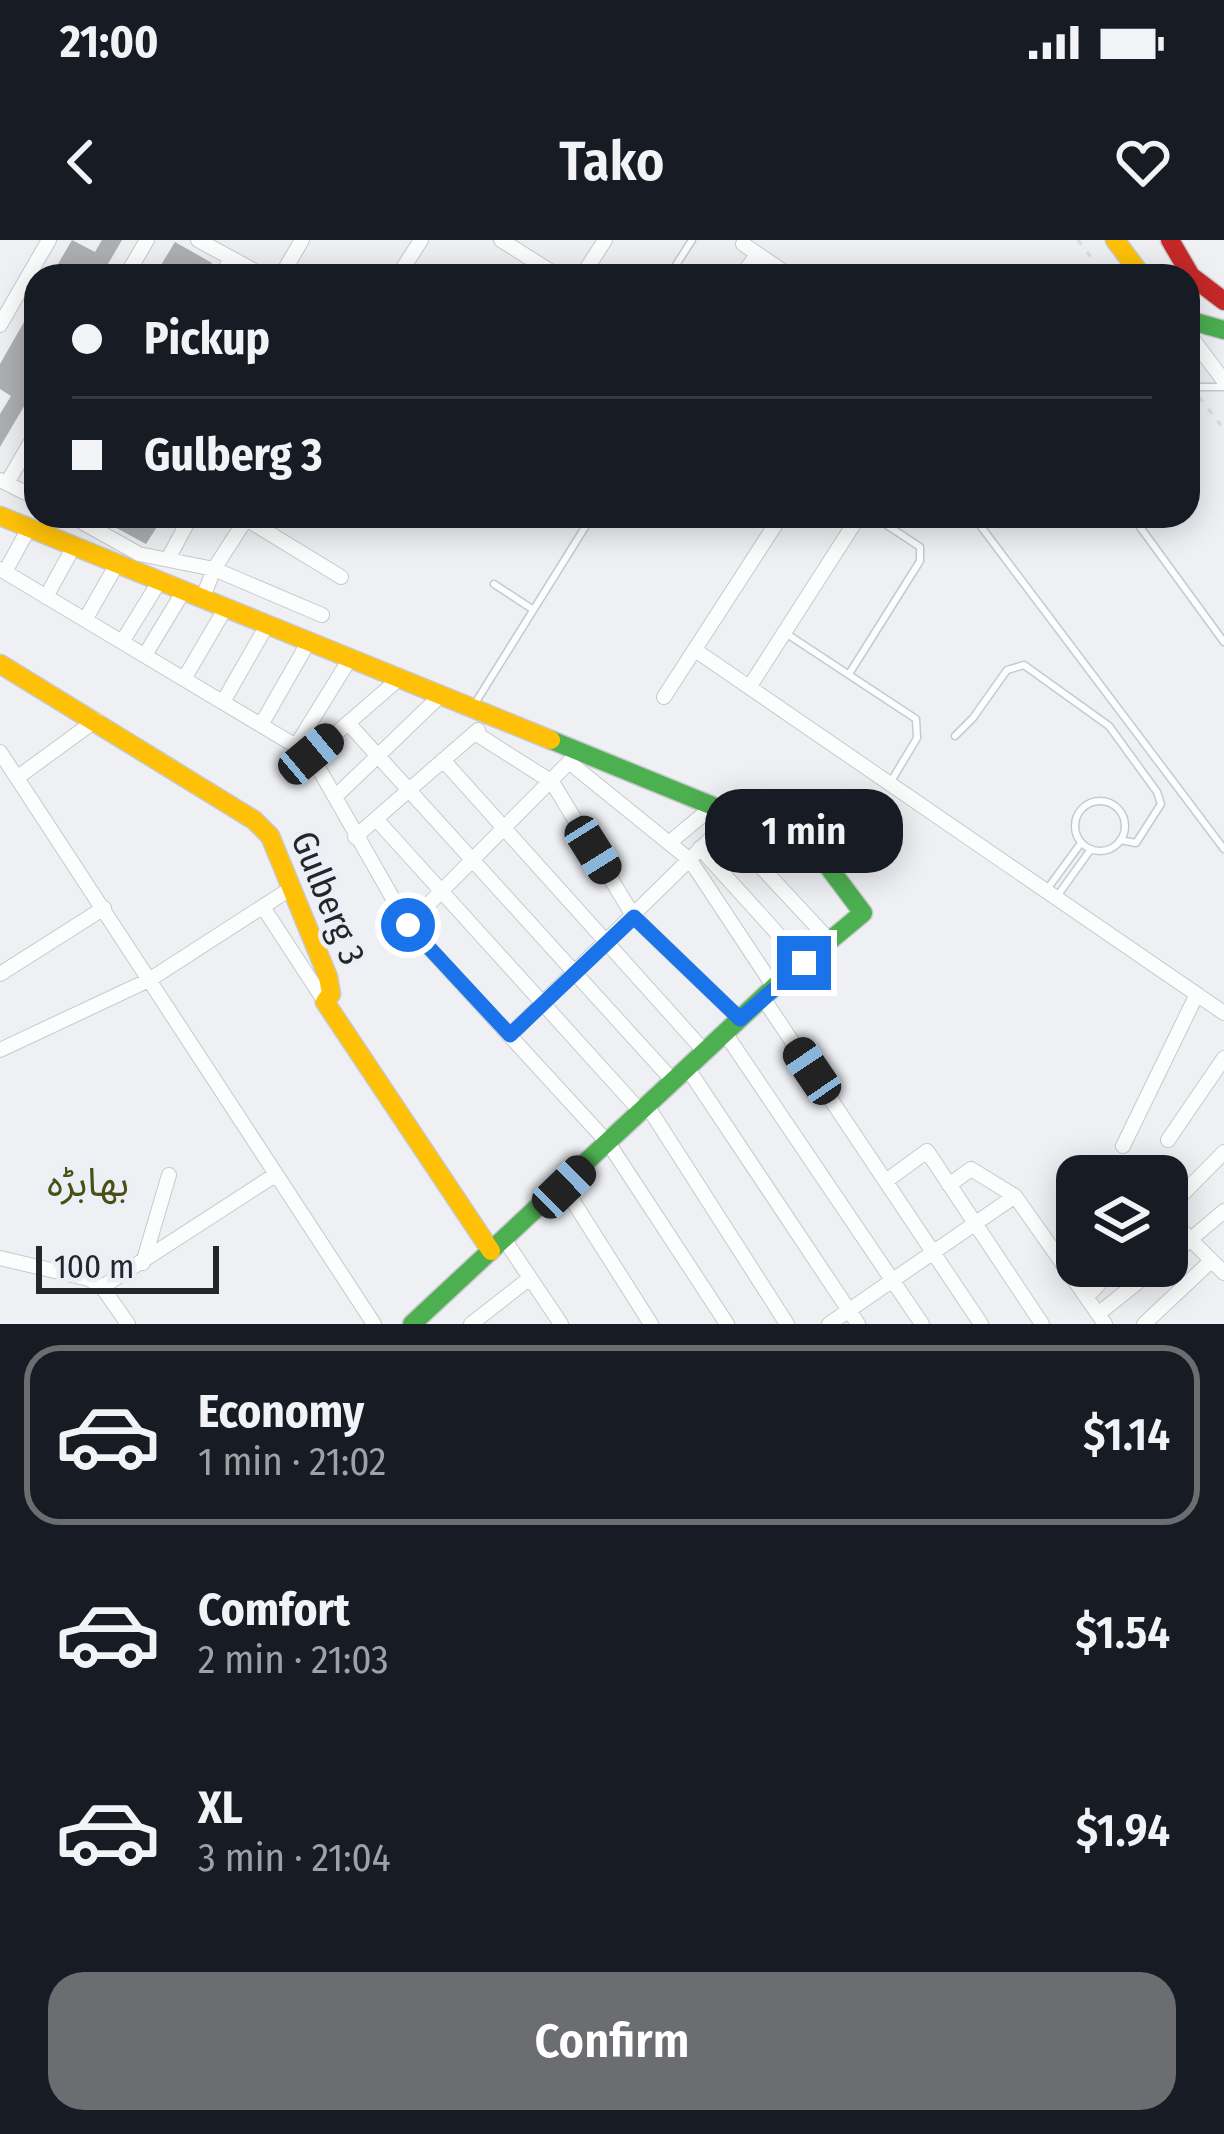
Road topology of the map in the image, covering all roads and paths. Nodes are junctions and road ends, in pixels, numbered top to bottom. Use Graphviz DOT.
graph roads {
  1 [pos="198,240"];
  2 [pos="501,240"];
  3 [pos="742,244"];
  4 [pos="757,254"];
  5 [pos="231,259"];
  6 [pos="228,264"];
  7 [pos="241,264"];
  8 [pos="539,264"];
  9 [pos="750,264"];
  10 [pos="772,264"];
  11 [pos="24,283"];
  12 [pos="0,325"];
  13 [pos="1200,349"];
  14 [pos="1224,384"];
  15 [pos="1200,401"];
  16 [pos="1224,429"];
  17 [pos="24,451"];
  18 [pos="3,482"];
  19 [pos="29,528"];
  20 [pos="96,528"];
  21 [pos="185,528"];
  22 [pos="240,528"];
  23 [pos="264,528"];
  24 [pos="584,528"];
  25 [pos="773,528"];
  26 [pos="852,528"];
  27 [pos="891,528"];
  28 [pos="982,528"];
  29 [pos="1141,528"];
  30 [pos="74,546"];
  31 [pos="168,559"];
  32 [pos="117,564"];
  33 [pos="214,569"];
  34 [pos="2,571"];
  35 [pos="341,578"];
  36 [pos="158,582"];
  37 [pos="494,584"];
  38 [pos="183,592"];
  39 [pos="46,597"];
  40 [pos="202,600"];
  41 [pos="225,609"];
  42 [pos="532,609"];
  43 [pos="322,615"];
  44 [pos="85,620"];
  45 [pos="267,625"];
  46 [pos="784,632"];
  47 [pos="309,641"];
  48 [pos="122,642"];
  49 [pos="1224,642"];
  50 [pos="694,650"];
  51 [pos="145,656"];
  52 [pos="351,657"];
  53 [pos="0,664"];
  54 [pos="848,674"];
  55 [pos="400,678"];
  56 [pos="184,679"];
  57 [pos="750,686"];
  58 [pos="441,695"];
  59 [pos="664,698"];
  60 [pos="223,702"];
  61 [pos="482,712"];
  62 [pos="96,720"];
  63 [pos="348,723"];
  64 [pos="261,724"];
  65 [pos="475,734"];
  66 [pos="955,736"];
  67 [pos="296,746"];
  68 [pos="0,752"];
  69 [pos="311,754"];
  70 [pos="378,756"];
  71 [pos="574,757"];
  72 [pos="443,760"];
  73 [pos="18,777"];
  74 [pos="552,782"];
  75 [pos="890,784"];
  76 [pos="408,789"];
  77 [pos="335,797"];
  78 [pos="711,808"];
  79 [pos="376,819"];
  80 [pos="729,821"];
  81 [pos="506,828"];
  82 [pos="355,837"];
  83 [pos="1120,839"];
  84 [pos="669,843"];
  85 [pos="1082,843"];
  86 [pos="1091,849"];
  87 [pos="1224,849"];
  88 [pos="695,854"];
  89 [pos="473,861"];
  90 [pos="290,889"];
  91 [pos="441,891"];
  92 [pos="1051,894"];
  93 [pos="104,908"];
  94 [pos="263,908"];
  95 [pos="634,917"];
  96 [pos="408,925"];
  97 [pos="831,942"];
  98 [pos="608,943"];
  99 [pos="804,963"];
  100 [pos="575,973"];
  101 [pos="0,974"];
  102 [pos="149,980"];
  103 [pos="769,993"];
  104 [pos="1197,994"];
  105 [pos="325,1002"];
  106 [pos="543,1004"];
  107 [pos="1224,1013"];
  108 [pos="733,1026"];
  109 [pos="510,1035"];
  110 [pos="0,1050"];
  111 [pos="705,1052"];
  112 [pos="1224,1058"];
  113 [pos="681,1075"];
  114 [pos="645,1110"];
  115 [pos="1168,1140"];
  116 [pos="609,1144"];
  117 [pos="1123,1146"];
  118 [pos="1224,1152"];
  119 [pos="169,1174"];
  120 [pos="275,1175"];
  121 [pos="886,1181"];
  122 [pos="949,1185"];
  123 [pos="564,1187"];
  124 [pos="1188,1191"];
  125 [pos="1015,1196"];
  126 [pos="1224,1211"];
  127 [pos="975,1224"];
  128 [pos="1188,1238"];
  129 [pos="1190,1240"];
  130 [pos="497,1245"];
  131 [pos="934,1252"];
  132 [pos="1056,1253"];
  133 [pos="0,1258"];
  134 [pos="1211,1261"];
  135 [pos="143,1263"];
  136 [pos="1224,1273"];
  137 [pos="530,1278"];
  138 [pos="892,1280"];
  139 [pos="102,1286"];
  140 [pos="1080,1287"];
  141 [pos="1096,1287"];
  142 [pos="1135,1287"];
  143 [pos="1087,1297"];
  144 [pos="490,1309"];
  145 [pos="854,1317"];
  146 [pos="425,1319"];
  147 [pos="1101,1319"];
  148 [pos="128,1324"];
  149 [pos="374,1324"];
  150 [pos="471,1324"];
  151 [pos="499,1324"];
  152 [pos="561,1324"];
  153 [pos="651,1324"];
  154 [pos="727,1324"];
  155 [pos="787,1324"];
  156 [pos="829,1324"];
  157 [pos="922,1324"];
  158 [pos="981,1324"];
  159 [pos="1042,1324"];
  160 [pos="1144,1324"];
  1 -- 5 [label="street"];
  2 -- 8 [label="street"];
  3 -- 4 [label="street"];
  4 -- 9 [label="street"];
  4 -- 10 [label="street"];
  5 -- 6 [label="street"];
  5 -- 7 [label="street"];
  11 -- 12 [label="street"];
  13 -- 14 [label="street"];
  15 -- 16 [label="path"];
  17 -- 18 [label="street"];
  19 -- 30 [label="street"];
  19 -- 34 [label="street"];
  20 -- 31 [label="street"];
  21 -- 31 [label="street"];
  22 -- 33 [label="street"];
  23 -- 35 [label="street"];
  24 -- 42 [label="lane"];
  25 -- 50 [label="street"];
  26 -- 46 [label="street"];
  27 -- 54 [label="lane"];
  28 -- 87 [label="lane"];
  29 -- 49 [label="lane"];
  30 -- 32 [label="street"];
  30 -- 39 [label="street"];
  31 -- 33 [label="street"];
  32 -- 36 [label="street"];
  32 -- 44 [label="street"];
  33 -- 40 [label="street"];
  33 -- 43 [label="street"];
  34 -- 39 [label="street"];
  36 -- 38 [label="street"];
  36 -- 48 [label="street"];
  37 -- 42 [label="lane"];
  38 -- 40 [label="street"];
  38 -- 51 [label="street"];
  39 -- 44 [label="street"];
  40 -- 41 [label="street"];
  41 -- 45 [label="street"];
  41 -- 56 [label="street"];
  42 -- 61 [label="lane"];
  44 -- 48 [label="street"];
  45 -- 47 [label="street"];
  45 -- 60 [label="street"];
  46 -- 54 [label="lane"];
  46 -- 57 [label="street"];
  47 -- 52 [label="street"];
  47 -- 64 [label="street"];
  48 -- 51 [label="street"];
  50 -- 57 [label="street"];
  50 -- 59 [label="street"];
  51 -- 56 [label="street"];
  52 -- 55 [label="street"];
  52 -- 67 [label="street"];
  53 -- 62 [label="street, Gulberg 3"];
  54 -- 75 [label="lane"];
  55 -- 58 [label="street"];
  55 -- 63 [label="street"];
  56 -- 60 [label="street"];
  57 -- 75 [label="street"];
  58 -- 61 [label="street"];
  58 -- 70 [label="street"];
  60 -- 64 [label="street"];
  61 -- 65 [label="street"];
  61 -- 71 [label="street"];
  62 -- 73 [label="street"];
  62 -- 90 [label="street, Gulberg 3"];
  63 -- 69 [label="street"];
  63 -- 70 [label="street"];
  64 -- 67 [label="street"];
  65 -- 72 [label="street"];
  65 -- 74 [label="street"];
  66 -- 83 [label="lane"];
  67 -- 69 [label="street"];
  68 -- 73 [label="street"];
  69 -- 77 [label="street"];
  70 -- 76 [label="street"];
  70 -- 77 [label="street"];
  71 -- 74 [label="street"];
  71 -- 78 [label="street"];
  71 -- 84 [label="street"];
  72 -- 76 [label="street"];
  72 -- 81 [label="street"];
  73 -- 93 [label="street"];
  74 -- 81 [label="street"];
  74 -- 95 [label="street"];
  75 -- 92 [label="street"];
  76 -- 79 [label="street"];
  76 -- 89 [label="street"];
  77 -- 82 [label="street"];
  78 -- 80 [label="street"];
  78 -- 84 [label="street"];
  79 -- 82 [label="street"];
  79 -- 91 [label="street"];
  80 -- 88 [label="street"];
  80 -- 97 [label="street"];
  80 -- 97 [label="street"];
  81 -- 89 [label="street"];
  81 -- 98 [label="street"];
  82 -- 96 [label="street"];
  83 -- 85 [label="lane"];
  83 -- 86 [label="lane"];
  84 -- 88 [label="street"];
  85 -- 86 [label="lane"];
  85 -- 92 [label="lane"];
  86 -- 92 [label="lane"];
  88 -- 95 [label="street"];
  88 -- 99 [label="street"];
  88 -- 103 [label="street"];
  89 -- 91 [label="street"];
  89 -- 100 [label="street"];
  90 -- 94 [label="street"];
  90 -- 105 [label="street, Gulberg 3"];
  91 -- 96 [label="street"];
  91 -- 106 [label="street"];
  92 -- 104 [label="street"];
  93 -- 101 [label="street"];
  93 -- 102 [label="street"];
  94 -- 102 [label="street"];
  94 -- 105 [label="street"];
  95 -- 98 [label="street"];
  95 -- 108 [label="street"];
  96 -- 109 [label="street"];
  97 -- 99 [label="street"];
  98 -- 100 [label="street"];
  98 -- 111 [label="street"];
  99 -- 103 [label="street"];
  100 -- 106 [label="street"];
  100 -- 113 [label="street"];
  102 -- 110 [label="street"];
  102 -- 120 [label="street"];
  103 -- 108 [label="street"];
  103 -- 121 [label="street"];
  104 -- 107 [label="street"];
  104 -- 117 [label="street"];
  105 -- 130 [label="street, Gulberg 3"];
  106 -- 109 [label="street"];
  106 -- 114 [label="street"];
  108 -- 111 [label="street"];
  108 -- 138 [label="street"];
  109 -- 116 [label="street"];
  111 -- 113 [label="street"];
  112 -- 115 [label="street"];
  113 -- 114 [label="street"];
  113 -- 145 [label="street"];
  114 -- 116 [label="street"];
  114 -- 155 [label="street"];
  116 -- 123 [label="street"];
  116 -- 154 [label="street"];
  118 -- 124 [label="street"];
  119 -- 135 [label="street"];
  120 -- 135 [label="street"];
  120 -- 149 [label="street"];
  121 -- 122 [label="street"];
  121 -- 131 [label="street"];
  122 -- 125 [label="street"];
  122 -- 127 [label="street"];
  123 -- 130 [label="street"];
  123 -- 153 [label="street"];
  125 -- 127 [label="street"];
  125 -- 132 [label="street"];
  126 -- 129 [label="street"];
  127 -- 131 [label="street"];
  127 -- 159 [label="street"];
  128 -- 129 [label="street"];
  129 -- 134 [label="street"];
  130 -- 137 [label="street"];
  130 -- 146 [label="street"];
  131 -- 138 [label="street"];
  131 -- 158 [label="street"];
  133 -- 139 [label="street"];
  134 -- 136 [label="street"];
  134 -- 160 [label="street"];
  135 -- 139 [label="street"];
  137 -- 144 [label="street"];
  137 -- 152 [label="street"];
  138 -- 145 [label="street"];
  138 -- 157 [label="street"];
  139 -- 148 [label="street"];
  140 -- 143 [label="street"];
  141 -- 143 [label="street"];
  142 -- 147 [label="street"];
  143 -- 147 [label="street"];
  144 -- 150 [label="street"];
  144 -- 151 [label="street"];
  145 -- 156 [label="street"];
}
